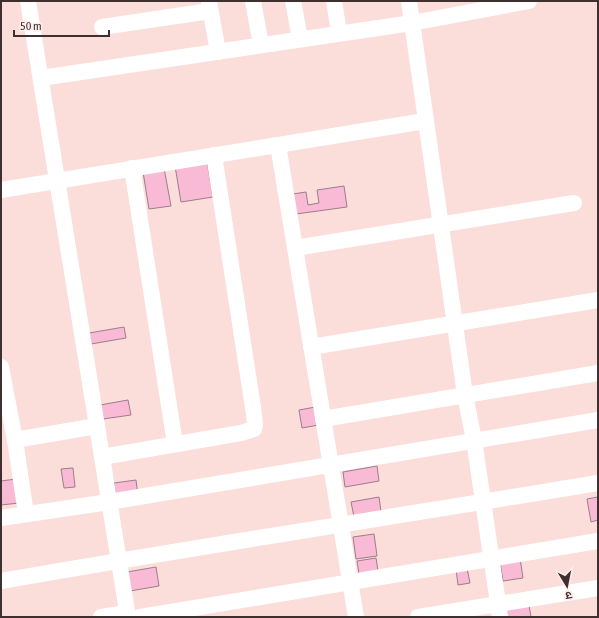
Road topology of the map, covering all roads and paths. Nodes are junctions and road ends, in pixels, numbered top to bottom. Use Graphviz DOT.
graph roads {
  1 [pos="28,1"];
  2 [pos="253,1"];
  3 [pos="293,1"];
  4 [pos="334,1"];
  5 [pos="409,1"];
  6 [pos="529,1"];
  7 [pos="209,6"];
  8 [pos="472,6"];
  9 [pos="412,23"];
  10 [pos="102,27"];
  11 [pos="339,33"];
  12 [pos="300,39"];
  13 [pos="261,45"];
  14 [pos="218,52"];
  15 [pos="40,78"];
  16 [pos="425,121"];
  17 [pos="278,145"];
  18 [pos="214,155"];
  19 [pos="132,168"];
  20 [pos="58,180"];
  21 [pos="1,190"];
  22 [pos="574,203"];
  23 [pos="441,225"];
  24 [pos="295,248"];
  25 [pos="598,300"];
  26 [pos="455,324"];
  27 [pos="312,347"];
  28 [pos="1,367"];
  29 [pos="598,373"];
  30 [pos="465,395"];
  31 [pos="323,419"];
  32 [pos="598,420"];
  33 [pos="97,426"];
  34 [pos="15,440"];
  35 [pos="474,440"];
  36 [pos="175,444"];
  37 [pos="102,457"];
  38 [pos="331,464"];
  39 [pos="598,483"];
  40 [pos="109,502"];
  41 [pos="483,502"];
  42 [pos="26,514"];
  43 [pos="1,518"];
  44 [pos="341,524"];
  45 [pos="598,541"];
  46 [pos="492,559"];
  47 [pos="118,560"];
  48 [pos="1,581"];
  49 [pos="351,582"];
  50 [pos="598,588"];
  51 [pos="499,610"];
  52 [pos="132,616"];
  53 [pos="101,617"];
  54 [pos="356,617"];
  55 [pos="418,617"];
  1 -- 15 [label="street"];
  2 -- 13 [label="street"];
  3 -- 12 [label="street"];
  4 -- 11 [label="street"];
  5 -- 9 [label="street"];
  6 -- 8 [label="street"];
  7 -- 10 [label="street"];
  7 -- 14 [label="street"];
  8 -- 9 [label="street"];
  9 -- 11 [label="street"];
  9 -- 16 [label="street"];
  11 -- 12 [label="street"];
  12 -- 13 [label="street"];
  13 -- 14 [label="street"];
  14 -- 15 [label="street"];
  15 -- 20 [label="street"];
  16 -- 17 [label="street"];
  16 -- 23 [label="street"];
  17 -- 18 [label="street"];
  17 -- 24 [label="street"];
  18 -- 19 [label="street"];
  18 -- 36 [label="street"];
  19 -- 20 [label="street"];
  19 -- 36 [label="street"];
  20 -- 21 [label="street"];
  20 -- 33 [label="street"];
  22 -- 23 [label="street"];
  23 -- 24 [label="street"];
  23 -- 26 [label="street"];
  24 -- 27 [label="street"];
  25 -- 26 [label="street"];
  26 -- 27 [label="street"];
  26 -- 30 [label="street"];
  27 -- 31 [label="street"];
  28 -- 34 [label="street"];
  29 -- 30 [label="street"];
  30 -- 31 [label="street"];
  30 -- 35 [label="street"];
  31 -- 38 [label="street"];
  32 -- 35 [label="street"];
  33 -- 34 [label="street"];
  33 -- 37 [label="street"];
  34 -- 42 [label="street"];
  35 -- 38 [label="street"];
  35 -- 41 [label="street"];
  36 -- 37 [label="street"];
  37 -- 40 [label="street"];
  38 -- 40 [label="street"];
  38 -- 44 [label="street"];
  39 -- 41 [label="street"];
  40 -- 42 [label="street"];
  40 -- 47 [label="street"];
  41 -- 44 [label="street"];
  41 -- 46 [label="street"];
  42 -- 43 [label="street"];
  44 -- 47 [label="street"];
  44 -- 49 [label="street"];
  45 -- 46 [label="street"];
  46 -- 49 [label="street"];
  46 -- 51 [label="street"];
  47 -- 48 [label="street"];
  47 -- 52 [label="street"];
  49 -- 52 [label="street"];
  49 -- 54 [label="street"];
  50 -- 51 [label="street"];
  51 -- 55 [label="street"];
  52 -- 53 [label="street"];
}
